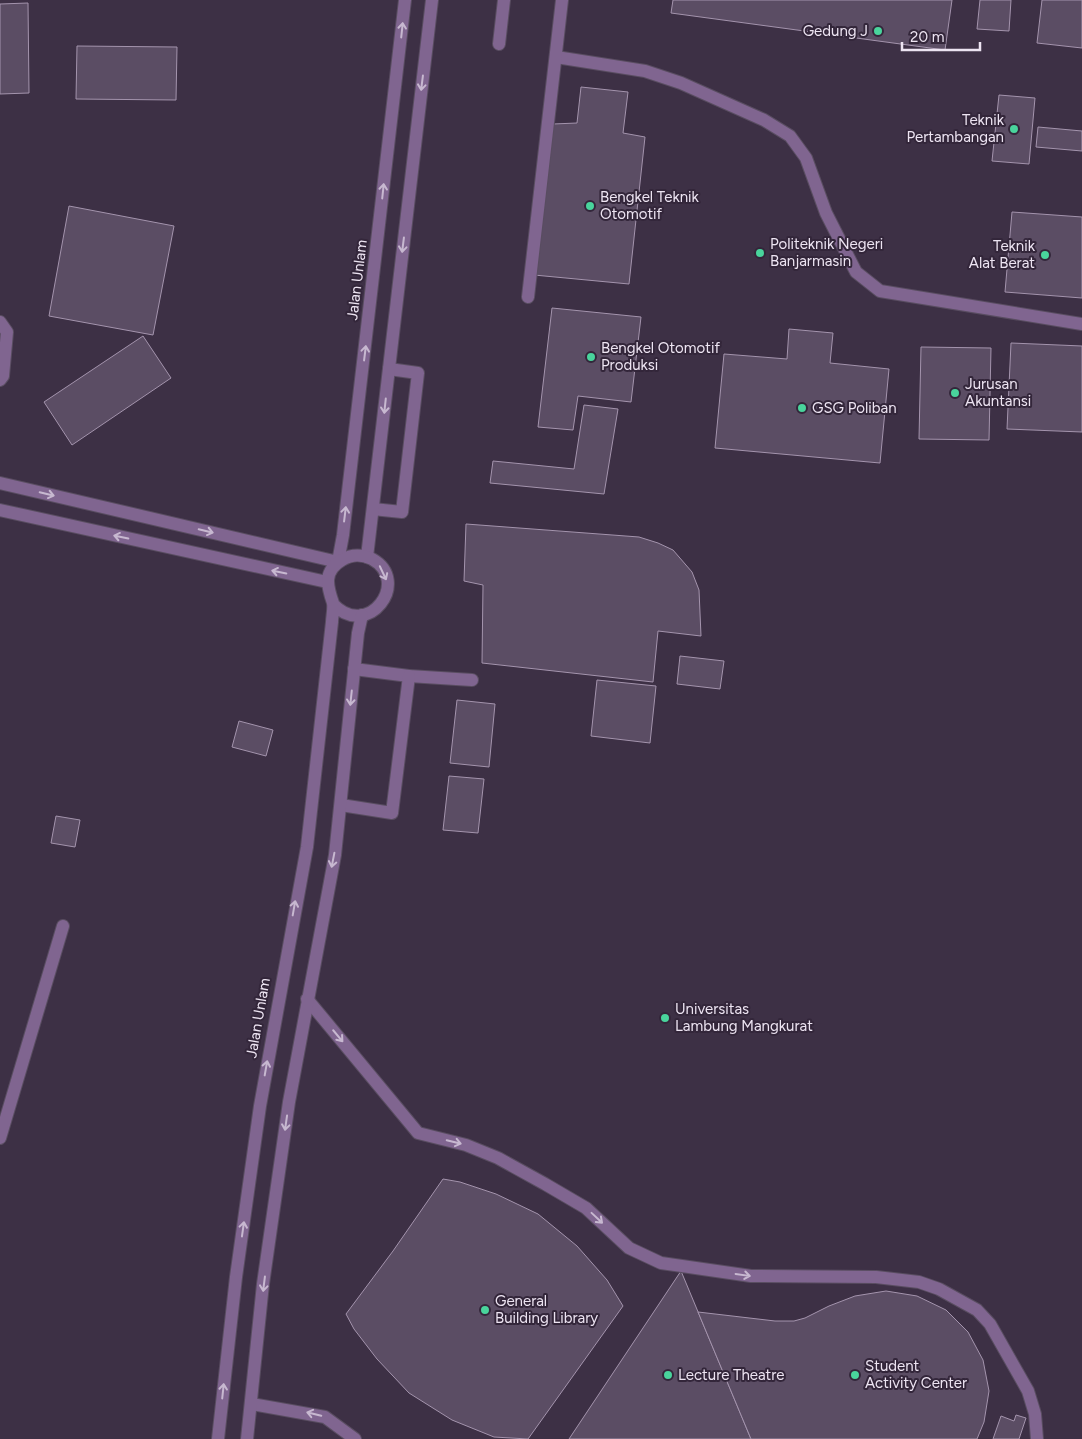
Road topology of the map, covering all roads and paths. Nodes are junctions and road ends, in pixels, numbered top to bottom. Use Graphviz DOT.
graph roads {
  1 [pos="405,0"];
  2 [pos="432,0"];
  3 [pos="504,0"];
  4 [pos="562,0"];
  5 [pos="499,44"];
  6 [pos="556,57"];
  7 [pos="528,297"];
  8 [pos="0,322"];
  9 [pos="1082,324"];
  10 [pos="389,369"];
  11 [pos="0,380"];
  12 [pos="0,483"];
  13 [pos="0,510"];
  14 [pos="373,510"];
  15 [pos="367,557"];
  16 [pos="338,562"];
  17 [pos="327,582"];
  18 [pos="333,604"];
  19 [pos="362,615"];
  20 [pos="354,669"];
  21 [pos="409,676"];
  22 [pos="472,680"];
  23 [pos="341,805"];
  24 [pos="63,926"];
  25 [pos="307,999"];
  26 [pos="0,1138"];
  27 [pos="252,1404"];
  28 [pos="218,1439"];
  29 [pos="247,1439"];
  30 [pos="355,1439"];
  31 [pos="1037,1439"];
  16 -- 1 [label="street, Jalan Unlam, one-way"];
  2 -- 10 [label="street, one-way"];
  3 -- 5 [label="street"];
  4 -- 6 [label="street"];
  6 -- 7 [label="street"];
  6 -- 9 [label="street"];
  8 -- 11 [label="street"];
  10 -- 14 [label="street, one-way"];
  10 -- 14 [label="street"];
  12 -- 16 [label="street, one-way"];
  17 -- 13 [label="street, one-way"];
  14 -- 15 [label="street"];
  15 -- 16 [label="street"];
  15 -- 19 [label="street, one-way"];
  16 -- 17 [label="street"];
  17 -- 18 [label="street"];
  18 -- 19 [label="street"];
  28 -- 18 [label="street, Jalan Unlam, one-way"];
  19 -- 20 [label="street"];
  20 -- 21 [label="street"];
  20 -- 23 [label="street, one-way"];
  21 -- 22 [label="street"];
  21 -- 23 [label="street"];
  23 -- 25 [label="street, one-way"];
  24 -- 26 [label="street"];
  25 -- 27 [label="street, one-way"];
  25 -- 31 [label="street, one-way"];
  27 -- 29 [label="street"];
  30 -- 27 [label="street, one-way"];
}
